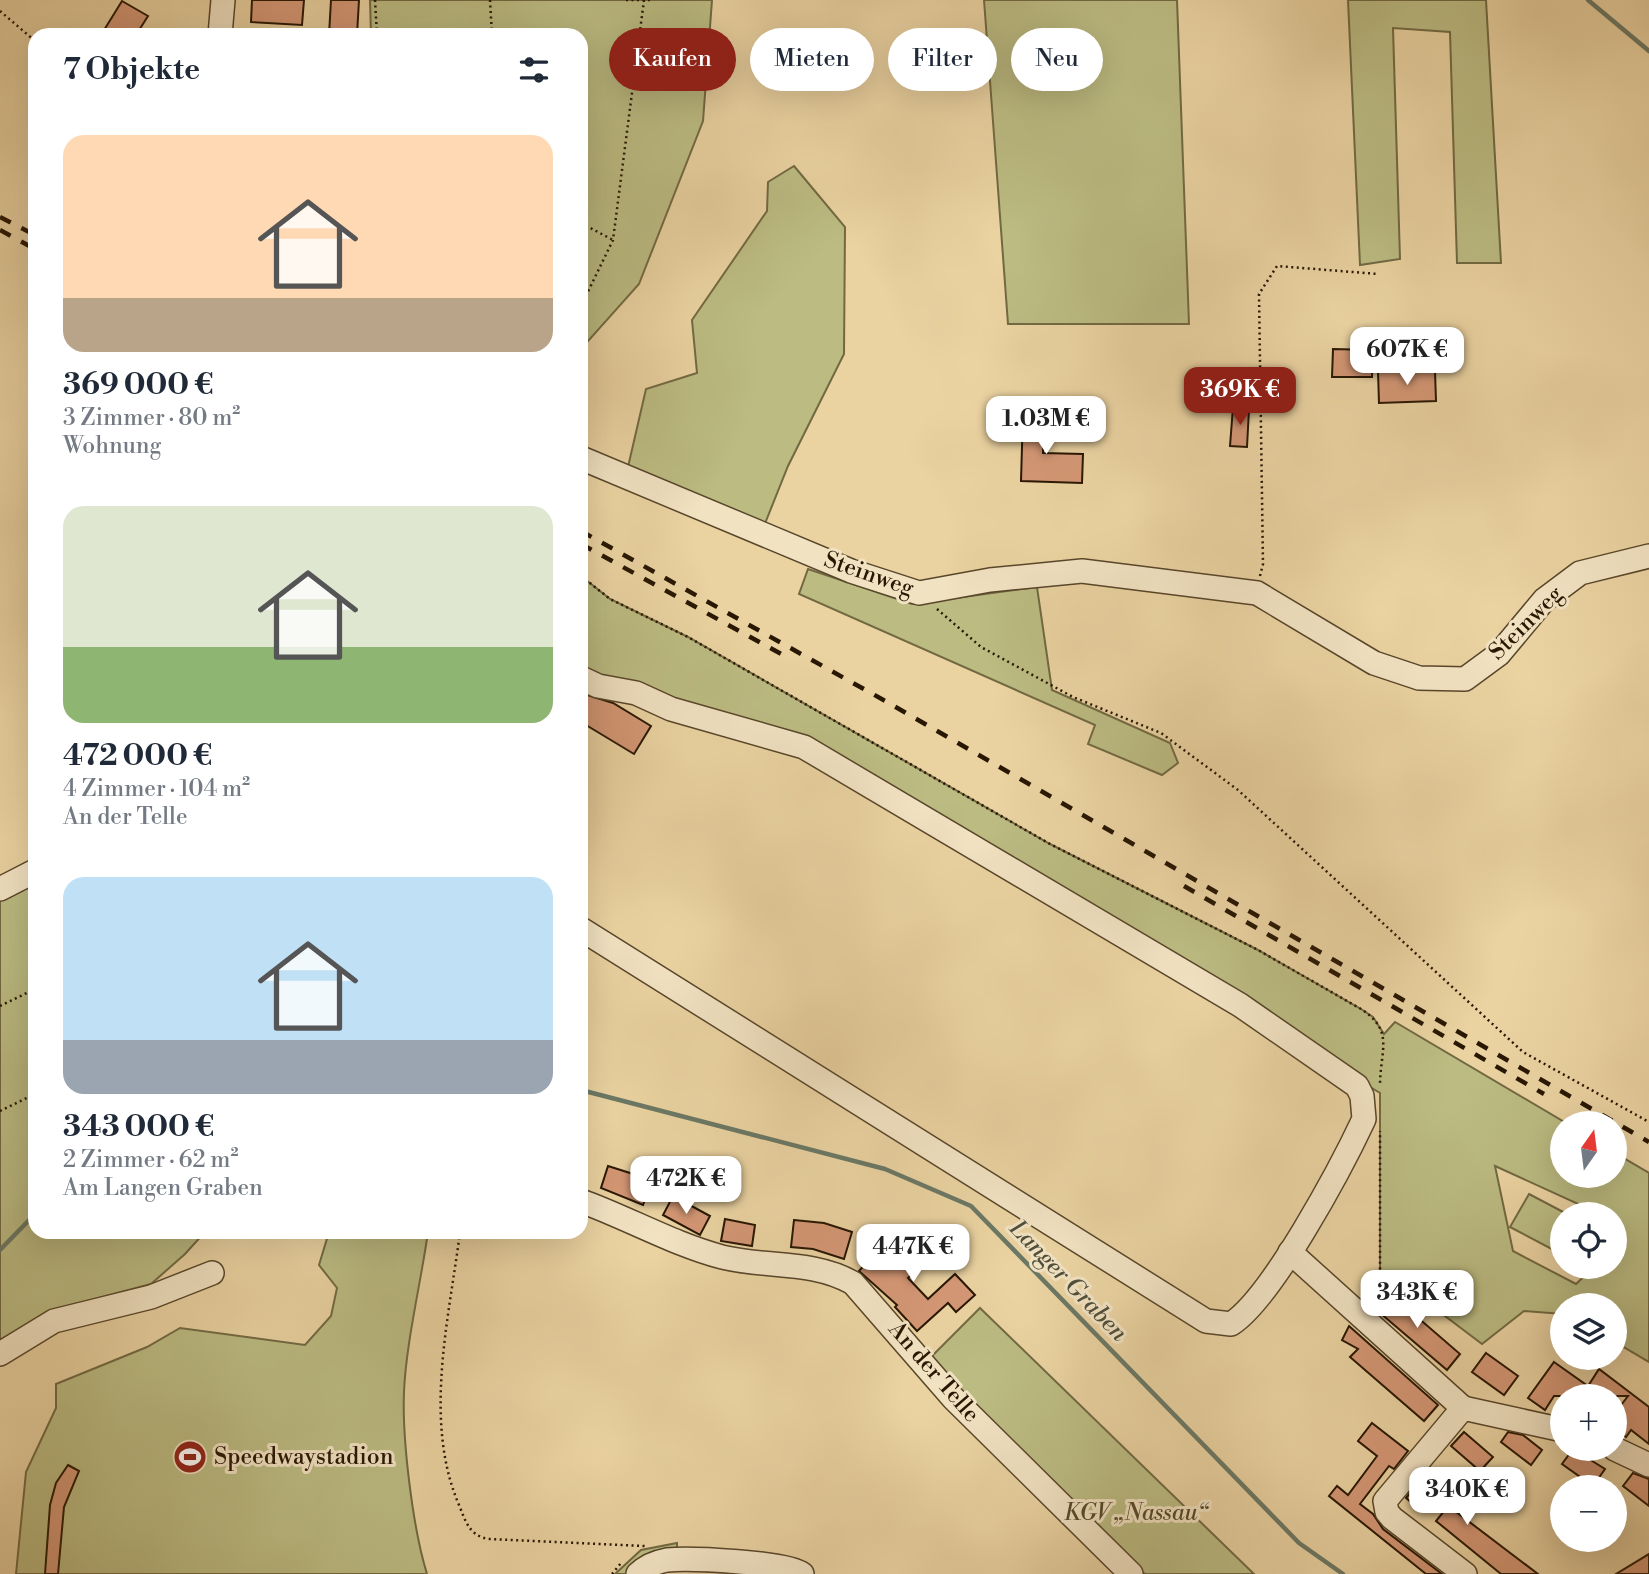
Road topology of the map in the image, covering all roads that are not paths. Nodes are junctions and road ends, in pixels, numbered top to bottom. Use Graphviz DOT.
graph roads {
  1 [pos="223,0"];
  2 [pos="221,28"];
  3 [pos="588,461"];
  4 [pos="1649,556"];
  5 [pos="588,681"];
  6 [pos="28,875"];
  7 [pos="0,889"];
  8 [pos="588,933"];
  9 [pos="588,1203"];
  10 [pos="1290,1252"];
  11 [pos="212,1273"];
  12 [pos="0,1354"];
  13 [pos="1463,1408"];
  14 [pos="1550,1427"];
  15 [pos="1627,1455"];
  16 [pos="1649,1465"];
  17 [pos="638,1574"];
  18 [pos="802,1574"];
  19 [pos="1131,1574"];
  20 [pos="1465,1574"];
  1 -- 2 [label="street"];
  3 -- 4 [label="street, Steinweg"];
  5 -- 10 [label="street"];
  6 -- 7 [label="street"];
  8 -- 10 [label="street"];
  9 -- 19 [label="street, An der Telle"];
  10 -- 13 [label="street"];
  11 -- 12 [label="street"];
  13 -- 14 [label="street"];
  13 -- 20 [label="street"];
  15 -- 16 [label="street"];
  17 -- 18 [label="street"];
}
